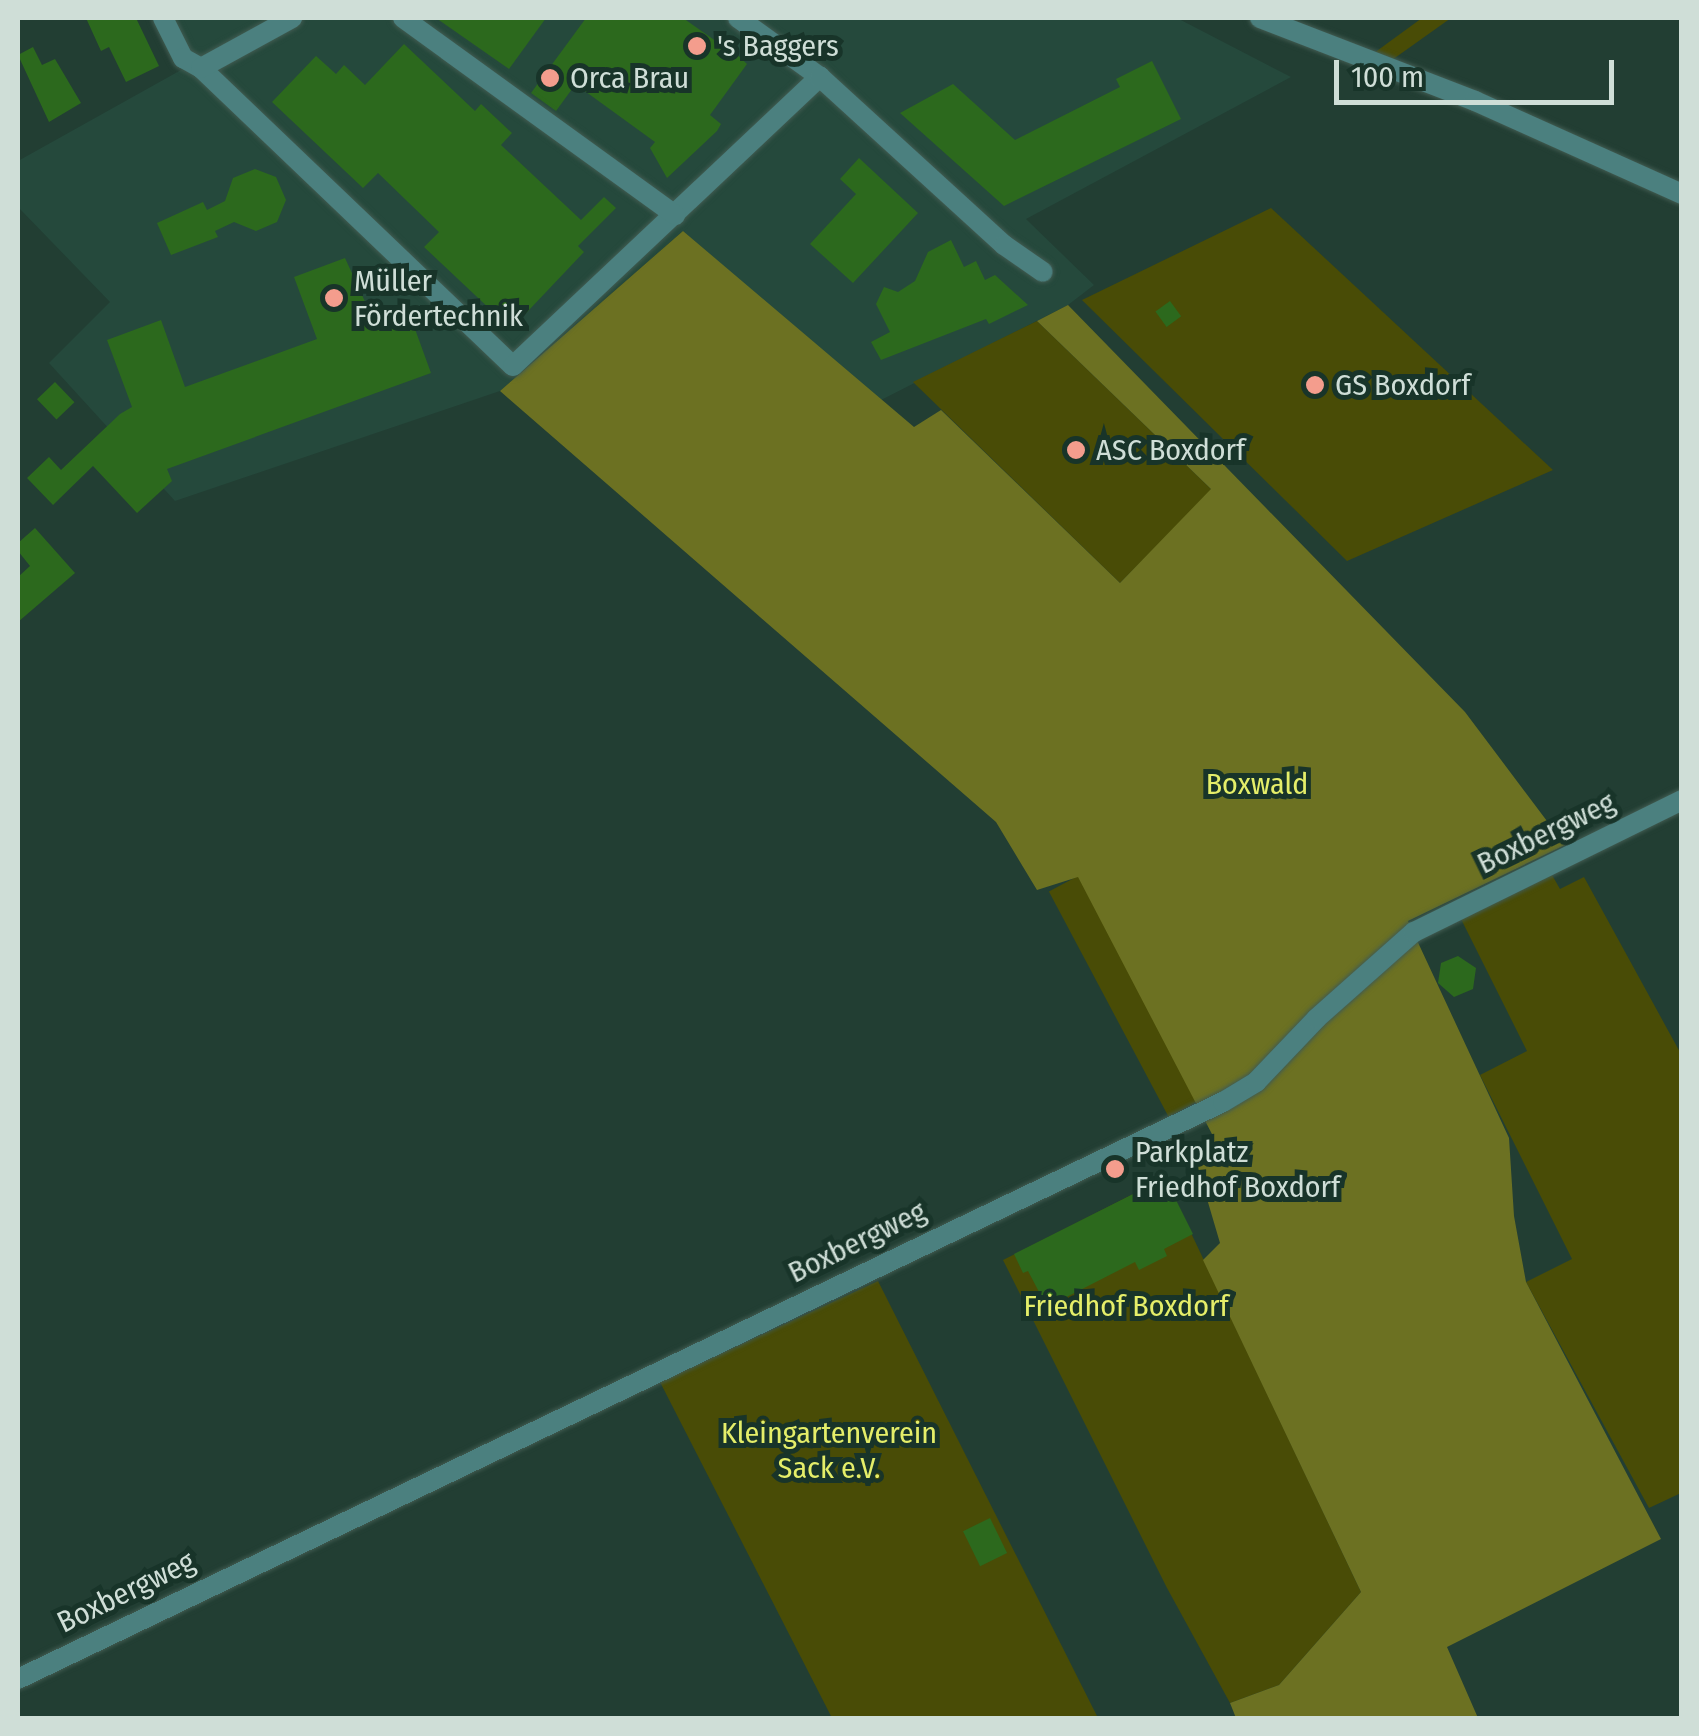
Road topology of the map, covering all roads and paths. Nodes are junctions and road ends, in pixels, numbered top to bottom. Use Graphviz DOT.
graph roads {
  1 [pos="163,18"];
  2 [pos="292,18"];
  3 [pos="403,18"];
  4 [pos="738,18"];
  5 [pos="1260,18"];
  6 [pos="202,68"];
  7 [pos="820,77"];
  8 [pos="1682,194"];
  9 [pos="676,215"];
  10 [pos="1043,272"];
  11 [pos="1682,800"];
  12 [pos="18,1679"];
  1 -- 6 [label="street"];
  2 -- 6 [label="street"];
  3 -- 9 [label="street"];
  4 -- 7 [label="street"];
  5 -- 8 [label="street"];
  6 -- 9 [label="street"];
  7 -- 9 [label="street"];
  7 -- 10 [label="street"];
  11 -- 12 [label="street, Boxbergweg"];
}
